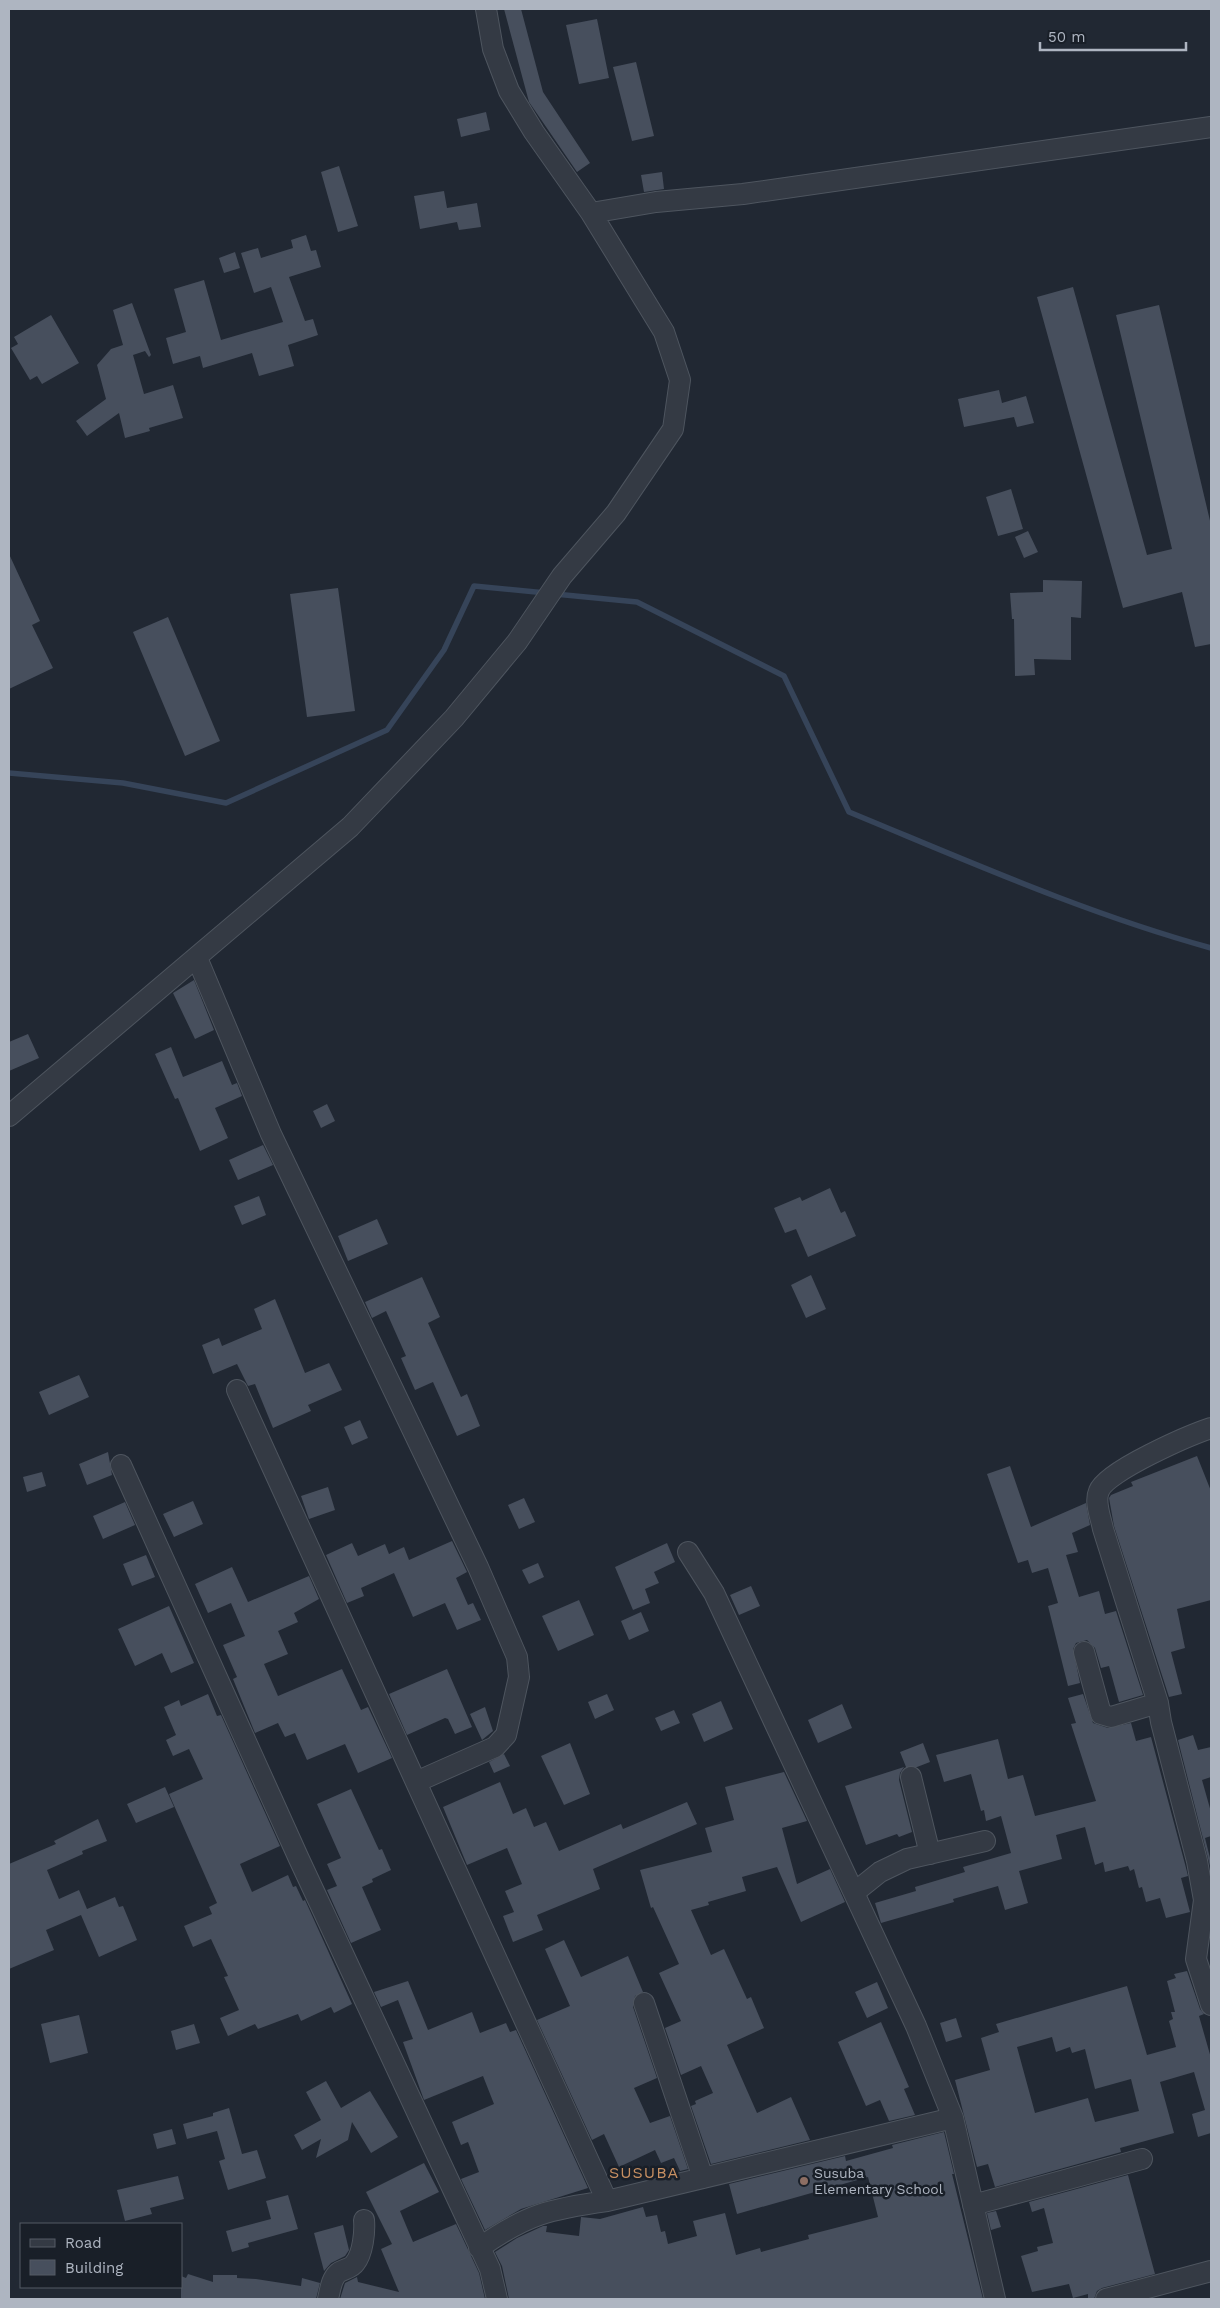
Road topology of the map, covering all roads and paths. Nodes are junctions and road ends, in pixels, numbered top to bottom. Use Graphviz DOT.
graph roads {
  1 [pos="486,9"];
  2 [pos="1211,128"];
  3 [pos="591,213"];
  4 [pos="197,958"];
  5 [pos="9,1116"];
  6 [pos="237,1390"];
  7 [pos="1211,1428"];
  8 [pos="121,1465"];
  9 [pos="688,1552"];
  10 [pos="1084,1652"];
  11 [pos="1158,1703"];
  12 [pos="911,1777"];
  13 [pos="416,1782"];
  14 [pos="985,1841"];
  15 [pos="930,1854"];
  16 [pos="855,1892"];
  17 [pos="644,2003"];
  18 [pos="1211,2005"];
  19 [pos="953,2118"];
  20 [pos="1142,2160"];
  21 [pos="703,2178"];
  22 [pos="607,2201"];
  23 [pos="973,2206"];
  24 [pos="364,2220"];
  25 [pos="480,2248"];
  26 [pos="1211,2271"];
  27 [pos="1119,2297"];
  28 [pos="328,2299"];
  29 [pos="497,2299"];
  30 [pos="995,2299"];
  1 -- 3 [label="street"];
  2 -- 3 [label="street"];
  3 -- 4 [label="street"];
  4 -- 5 [label="street"];
  4 -- 13 [label="street"];
  6 -- 13 [label="street"];
  7 -- 11 [label="street"];
  8 -- 25 [label="street"];
  9 -- 16 [label="street"];
  10 -- 11 [label="street"];
  11 -- 18 [label="street"];
  12 -- 15 [label="street"];
  13 -- 22 [label="street"];
  14 -- 15 [label="street"];
  15 -- 16 [label="street"];
  16 -- 19 [label="street"];
  17 -- 21 [label="street"];
  19 -- 21 [label="street"];
  19 -- 23 [label="street"];
  20 -- 23 [label="street"];
  21 -- 22 [label="street"];
  22 -- 25 [label="street"];
  23 -- 30 [label="street"];
  24 -- 28 [label="street"];
  25 -- 29 [label="street"];
  26 -- 27 [label="street"];
}
